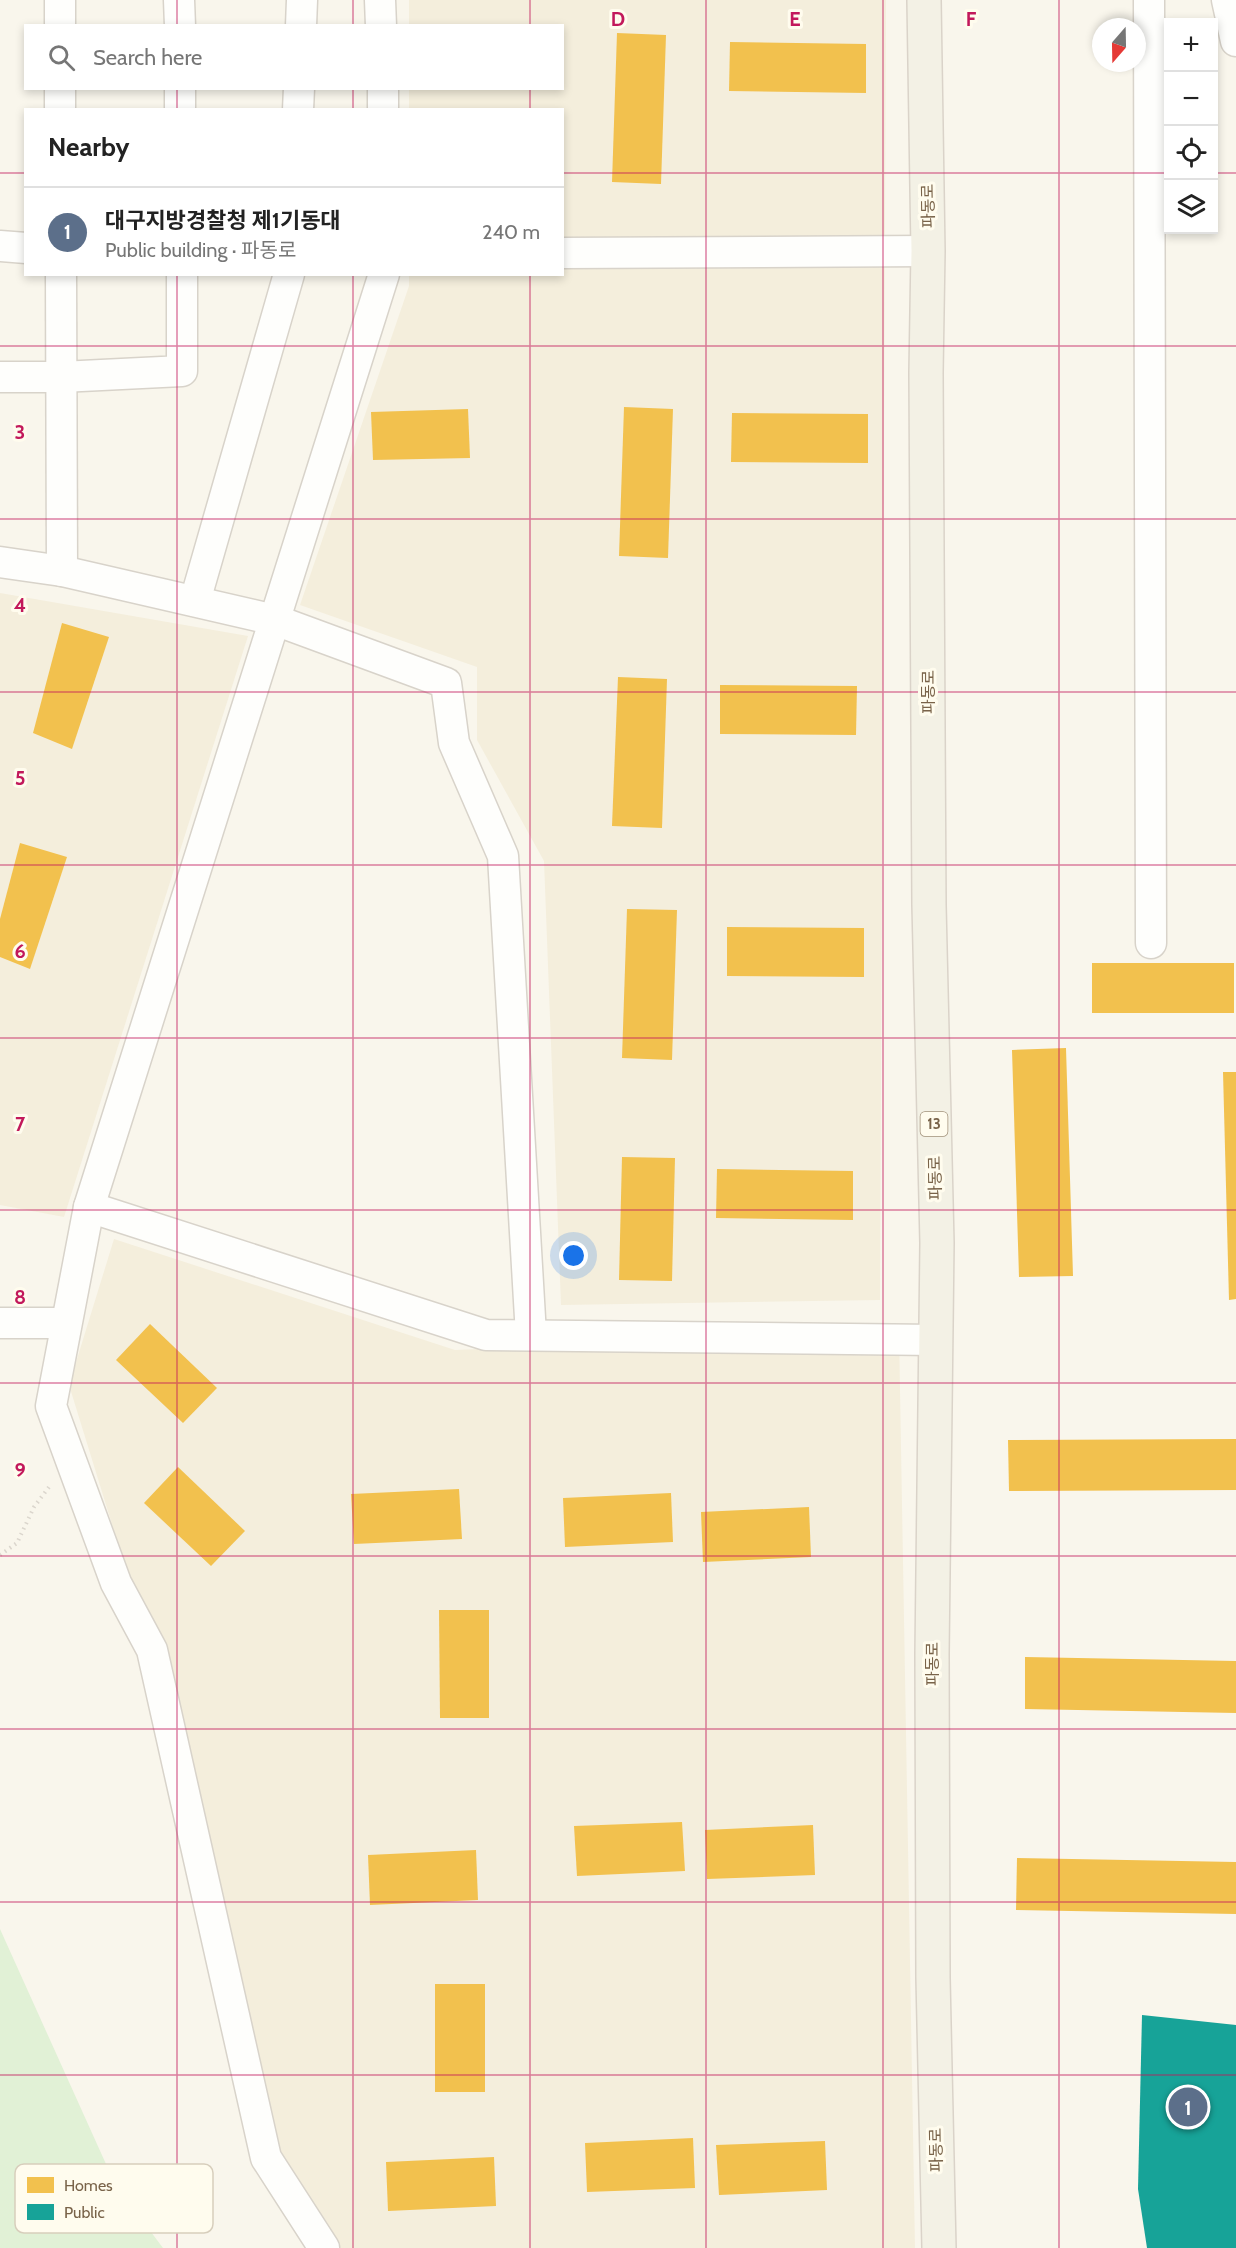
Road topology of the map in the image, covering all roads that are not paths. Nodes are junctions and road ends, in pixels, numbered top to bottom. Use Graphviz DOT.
graph roads {
  1 [pos="60,0"];
  2 [pos="179,0"];
  3 [pos="302,0"];
  4 [pos="380,0"];
  5 [pos="924,0"];
  6 [pos="1149,0"];
  7 [pos="1227,0"];
  8 [pos="60,24"];
  9 [pos="180,24"];
  10 [pos="301,24"];
  11 [pos="381,24"];
  12 [pos="1236,41"];
  13 [pos="60,90"];
  14 [pos="180,90"];
  15 [pos="299,90"];
  16 [pos="383,90"];
  17 [pos="60,108"];
  18 [pos="180,108"];
  19 [pos="298,108"];
  20 [pos="383,108"];
  21 [pos="0,246"];
  22 [pos="24,248"];
  23 [pos="928,251"];
  24 [pos="564,253"];
  25 [pos="61,276"];
  26 [pos="182,276"];
  27 [pos="288,276"];
  28 [pos="383,276"];
  29 [pos="0,377"];
  30 [pos="61,377"];
  31 [pos="0,562"];
  32 [pos="62,571"];
  33 [pos="195,602"];
  34 [pos="275,620"];
  35 [pos="1151,942"];
  36 [pos="89,1207"];
  37 [pos="0,1323"];
  38 [pos="66,1323"];
  39 [pos="531,1335"];
  40 [pos="936,1340"];
  41 [pos="324,2248"];
  42 [pos="939,2248"];
  1 -- 8 [label="street"];
  2 -- 9 [label="street"];
  3 -- 10 [label="street"];
  4 -- 11 [label="street"];
  5 -- 23 [label="main road, 파동로 / 13"];
  6 -- 35 [label="street"];
  7 -- 12 [label="street"];
  13 -- 17 [label="street"];
  14 -- 18 [label="street"];
  15 -- 19 [label="street"];
  16 -- 20 [label="street"];
  21 -- 22 [label="street"];
  23 -- 24 [label="street"];
  23 -- 40 [label="main road, 파동로 / 13"];
  25 -- 30 [label="street"];
  26 -- 30 [label="street"];
  27 -- 33 [label="street"];
  28 -- 34 [label="street"];
  29 -- 30 [label="street"];
  30 -- 32 [label="street"];
  31 -- 32 [label="street"];
  32 -- 33 [label="street"];
  33 -- 34 [label="street"];
  34 -- 36 [label="street"];
  34 -- 39 [label="street"];
  36 -- 38 [label="street"];
  36 -- 39 [label="street"];
  37 -- 38 [label="street"];
  38 -- 41 [label="street"];
  39 -- 40 [label="street"];
  40 -- 42 [label="main road, 파동로 / 13"];
}
